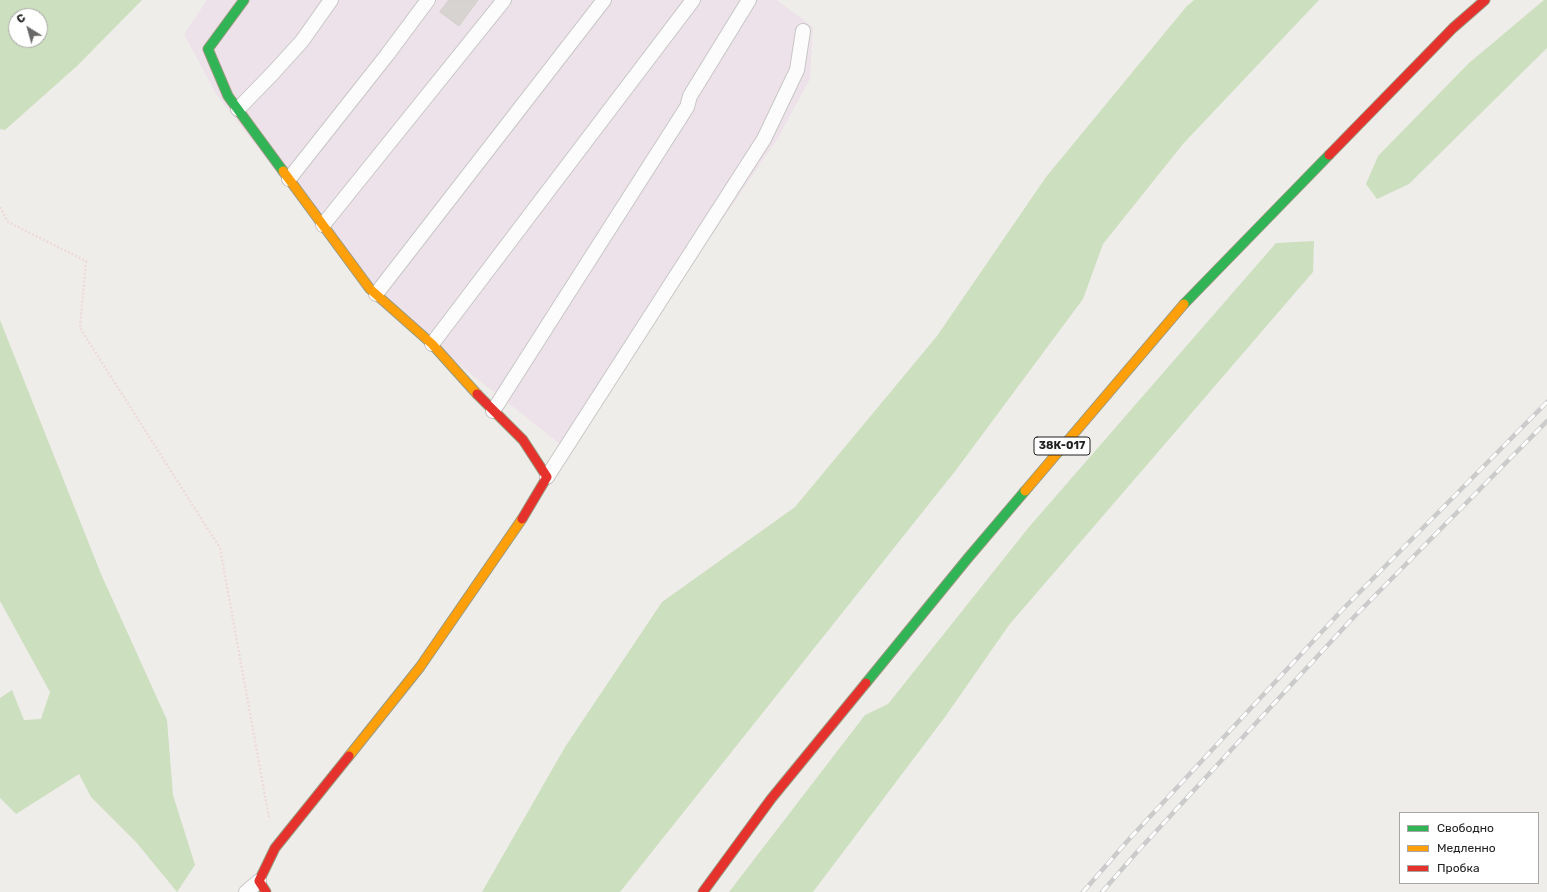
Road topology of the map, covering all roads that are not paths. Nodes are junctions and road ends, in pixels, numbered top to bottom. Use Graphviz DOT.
graph roads {
  1 [pos="244,0"];
  2 [pos="331,0"];
  3 [pos="428,0"];
  4 [pos="504,0"];
  5 [pos="604,0"];
  6 [pos="693,0"];
  7 [pos="749,0"];
  8 [pos="1486,0"];
  9 [pos="803,31"];
  10 [pos="238,109"];
  11 [pos="289,179"];
  12 [pos="323,225"];
  13 [pos="376,294"];
  14 [pos="432,344"];
  15 [pos="493,411"];
  16 [pos="547,477"];
  17 [pos="263,886"];
  18 [pos="246,892"];
  19 [pos="703,892"];
  1 -- 10 [label="main road"];
  2 -- 10 [label="lane"];
  3 -- 11 [label="lane"];
  4 -- 12 [label="lane"];
  5 -- 13 [label="lane"];
  6 -- 14 [label="lane"];
  7 -- 15 [label="lane"];
  8 -- 19 [label="main road, 38К-017"];
  9 -- 16 [label="lane"];
  10 -- 11 [label="main road"];
  11 -- 12 [label="main road"];
  12 -- 13 [label="main road"];
  13 -- 14 [label="main road"];
  14 -- 15 [label="main road"];
  15 -- 16 [label="main road"];
  16 -- 17 [label="main road"];
  17 -- 18 [label="lane"];
}
